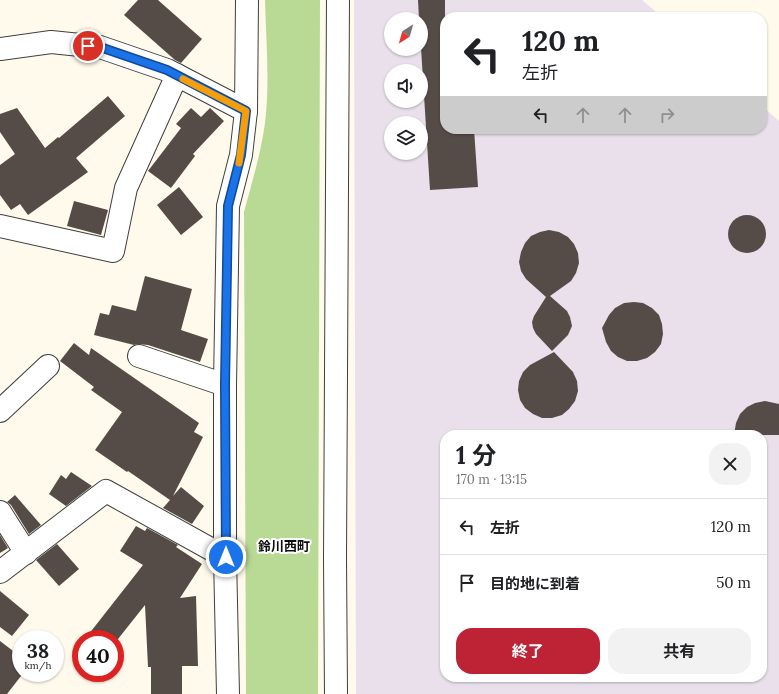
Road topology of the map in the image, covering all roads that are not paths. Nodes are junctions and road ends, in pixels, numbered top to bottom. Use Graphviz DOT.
graph roads {
  1 [pos="247,0"];
  2 [pos="338,0"];
  3 [pos="0,49"];
  4 [pos="177,75"];
  5 [pos="246,111"];
  6 [pos="0,226"];
  7 [pos="139,356"];
  8 [pos="48,366"];
  9 [pos="225,385"];
  10 [pos="0,411"];
  11 [pos="0,512"];
  12 [pos="26,553"];
  13 [pos="226,557"];
  14 [pos="0,572"];
  15 [pos="228,694"];
  16 [pos="336,694"];
  1 -- 5 [label="street"];
  2 -- 16 [label="street"];
  3 -- 4 [label="street"];
  4 -- 5 [label="street"];
  4 -- 6 [label="street"];
  5 -- 9 [label="street"];
  7 -- 9 [label="street"];
  8 -- 10 [label="street"];
  9 -- 13 [label="street"];
  11 -- 12 [label="street"];
  12 -- 13 [label="street"];
  12 -- 14 [label="street"];
  13 -- 15 [label="street"];
}
